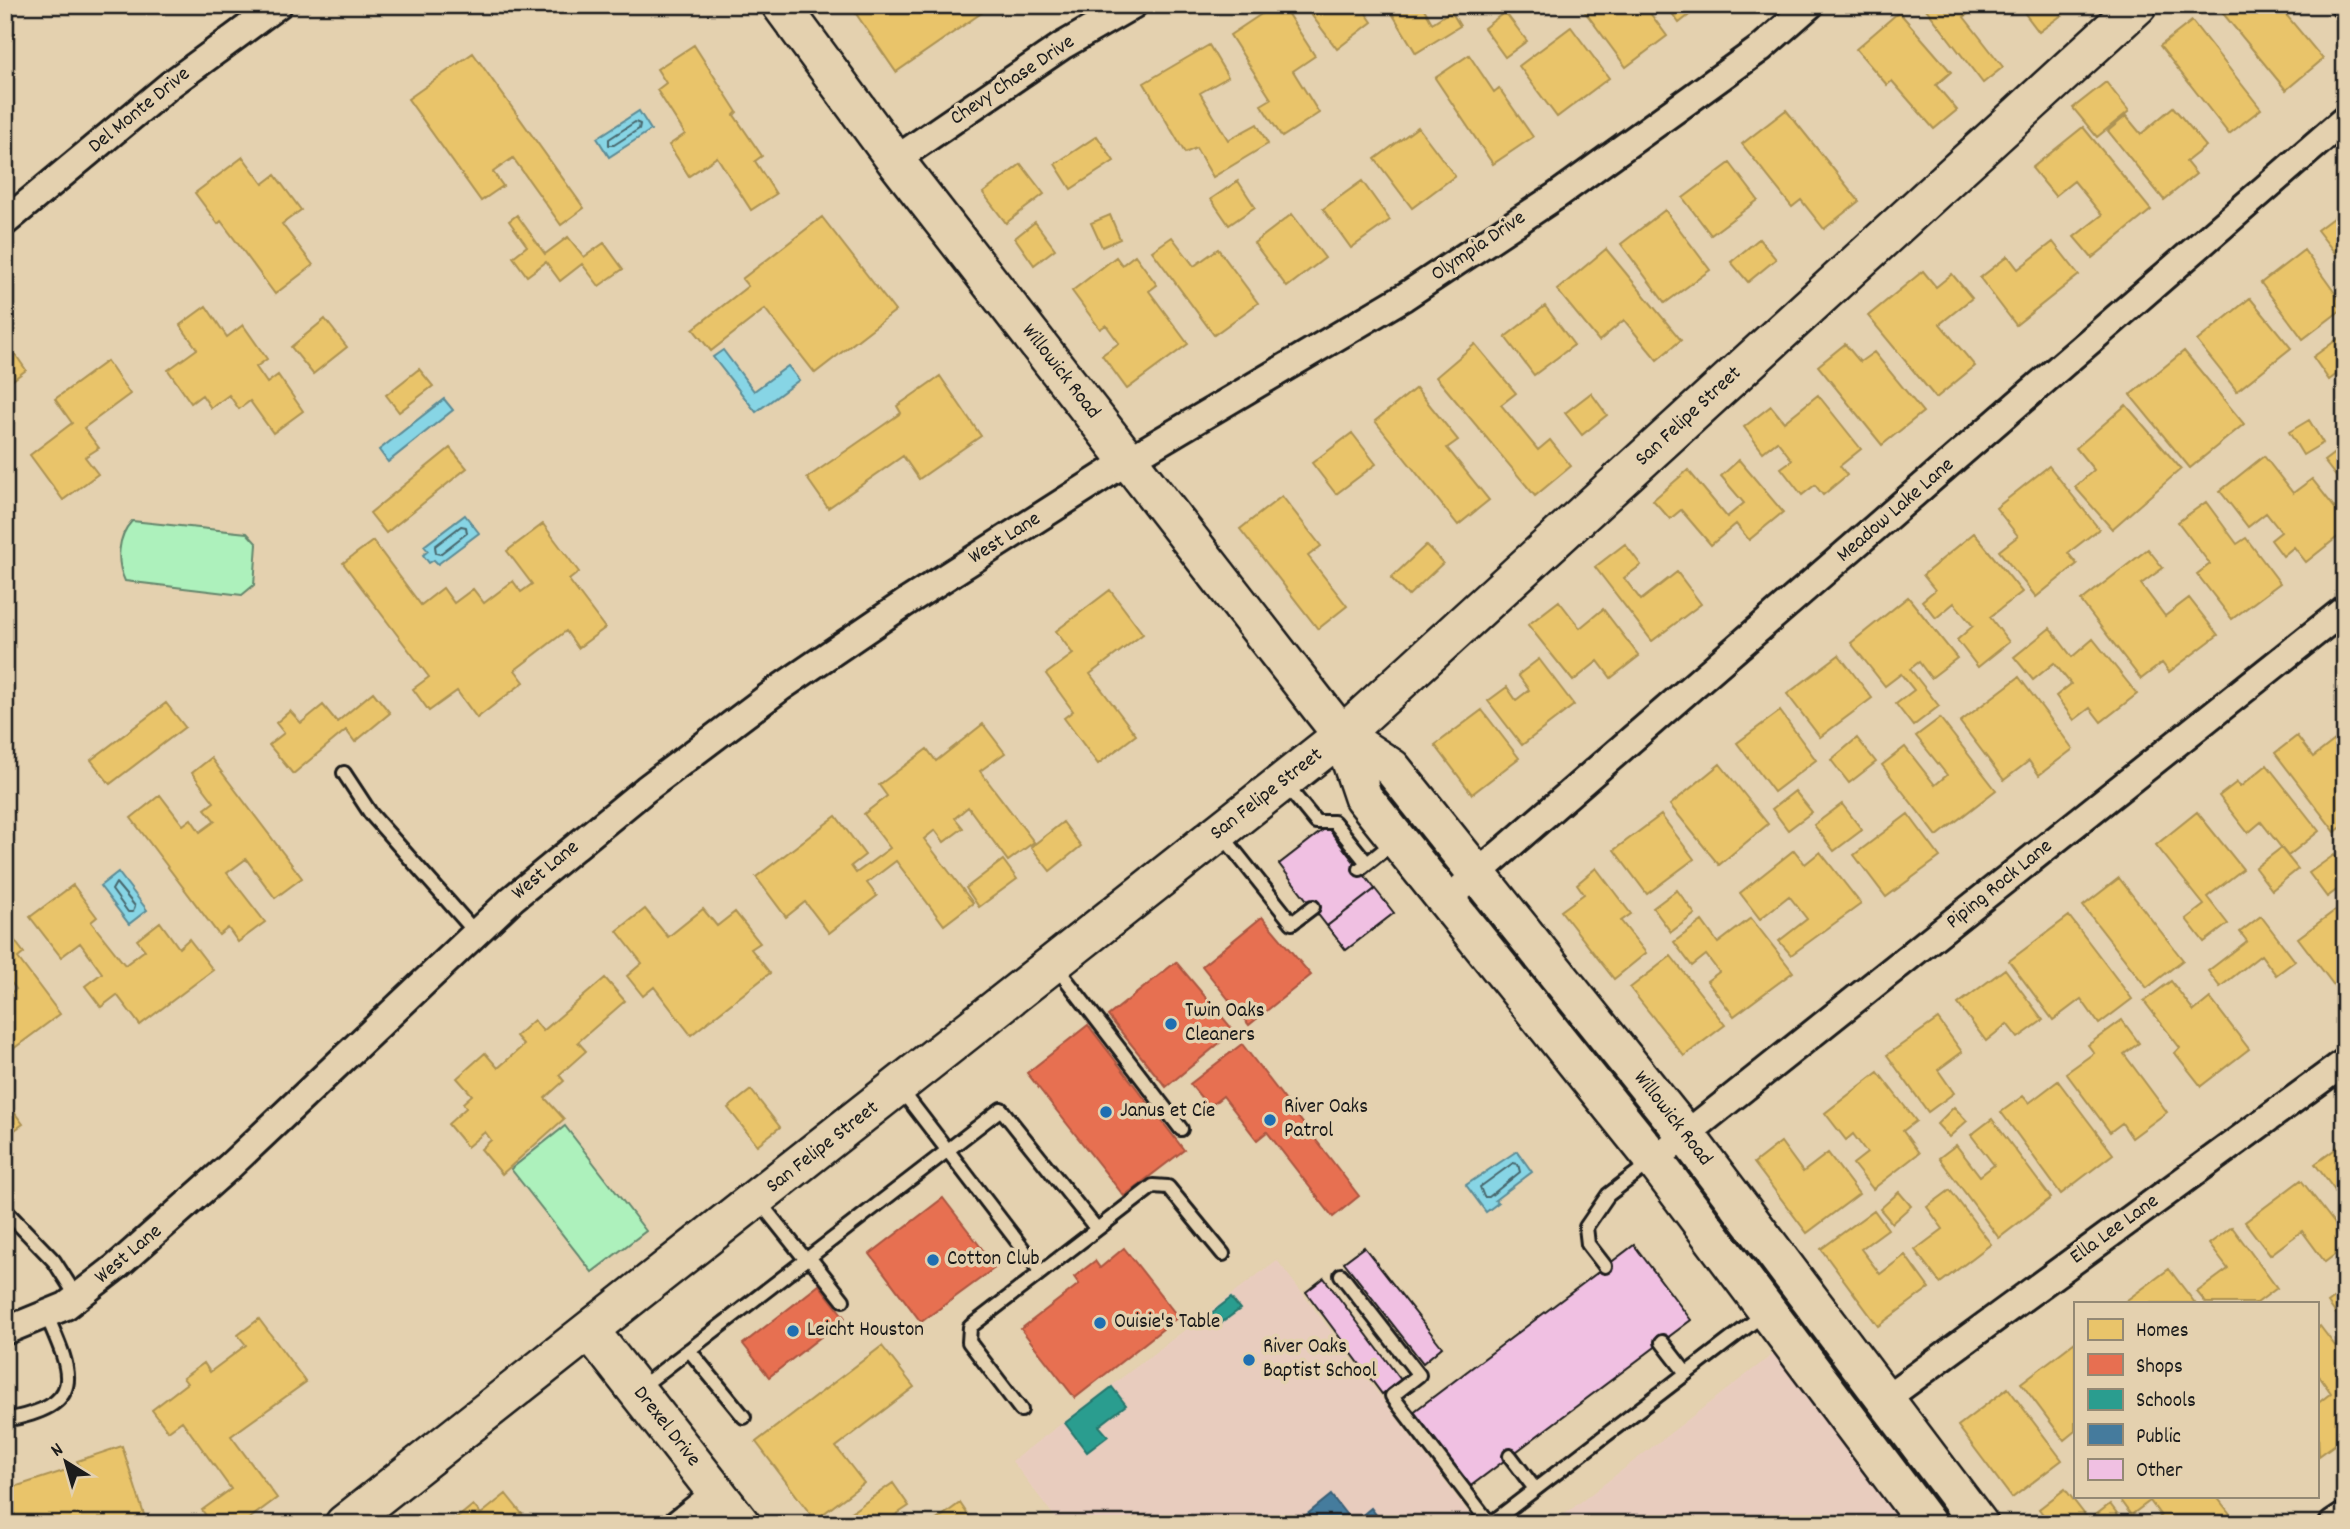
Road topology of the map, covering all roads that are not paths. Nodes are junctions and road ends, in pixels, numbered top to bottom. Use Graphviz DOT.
graph roads {
  1 [pos="278,5"];
  2 [pos="781,5"];
  3 [pos="1133,5"];
  4 [pos="1810,5"];
  5 [pos="2138,5"];
  6 [pos="2345,119"];
  7 [pos="895,160"];
  8 [pos="5,222"];
  9 [pos="1129,460"];
  10 [pos="2345,609"];
  11 [pos="1342,735"];
  12 [pos="344,773"];
  13 [pos="1283,781"];
  14 [pos="1220,832"];
  15 [pos="1397,840"];
  16 [pos="1478,876"];
  17 [pos="1446,901"];
  18 [pos="1313,907"];
  19 [pos="476,933"];
  20 [pos="1054,964"];
  21 [pos="2345,1062"];
  22 [pos="899,1087"];
  23 [pos="1181,1129"];
  24 [pos="1686,1135"];
  25 [pos="948,1149"];
  26 [pos="1654,1160"];
  27 [pos="758,1199"];
  28 [pos="5,1210"];
  29 [pos="1096,1228"];
  30 [pos="1223,1254"];
  31 [pos="807,1258"];
  32 [pos="1605,1266"];
  33 [pos="1040,1271"];
  34 [pos="1341,1275"];
  35 [pos="77,1297"];
  36 [pos="843,1300"];
  37 [pos="1768,1311"];
  38 [pos="47,1314"];
  39 [pos="5,1331"];
  40 [pos="591,1332"];
  41 [pos="1662,1342"];
  42 [pos="689,1350"];
  43 [pos="1686,1373"];
  44 [pos="637,1390"];
  45 [pos="1885,1399"];
  46 [pos="1021,1410"];
  47 [pos="744,1417"];
  48 [pos="1847,1418"];
  49 [pos="5,1420"];
  50 [pos="1872,1452"];
  51 [pos="1510,1456"];
  52 [pos="1535,1489"];
  53 [pos="717,1492"];
  54 [pos="2345,1516"];
  55 [pos="344,1524"];
  56 [pos="677,1524"];
  57 [pos="741,1524"];
  58 [pos="1927,1524"];
  59 [pos="1979,1524"];
  60 [pos="2333,1524"];
  1 -- 8 [label="street, Del Monte Drive"];
  2 -- 7 [label="main road, Willowick Road"];
  3 -- 7 [label="street, Chevy Chase Drive"];
  4 -- 9 [label="street, Olympia Drive"];
  5 -- 11 [label="main road, San Felipe Street"];
  6 -- 16 [label="street, Meadow Lake Lane"];
  7 -- 9 [label="main road, Willowick Road"];
  9 -- 11 [label="main road, Willowick Road"];
  9 -- 19 [label="street, West Lane"];
  10 -- 24 [label="street, Piping Rock Lane"];
  11 -- 13 [label="main road, San Felipe Street"];
  11 -- 15 [label="main road, Willowick Road"];
  11 -- 16 [label="main road, Willowick Road"];
  12 -- 19 [label="lane"];
  13 -- 14 [label="main road, San Felipe Street"];
  13 -- 15 [label="lane"];
  14 -- 18 [label="lane"];
  14 -- 20 [label="main road, San Felipe Street"];
  15 -- 17 [label="main road, Willowick Road"];
  16 -- 17 [label="street, Meadow Lake Lane"];
  16 -- 24 [label="main road, Willowick Road"];
  17 -- 26 [label="main road, Willowick Road"];
  19 -- 35 [label="street, West Lane"];
  20 -- 22 [label="main road, San Felipe Street"];
  20 -- 23 [label="lane"];
  21 -- 45 [label="street, Ella Lee Lane"];
  22 -- 25 [label="lane"];
  22 -- 27 [label="main road, San Felipe Street"];
  24 -- 26 [label="street, Piping Rock Lane"];
  24 -- 45 [label="main road, Willowick Road"];
  25 -- 29 [label="lane"];
  25 -- 31 [label="lane"];
  25 -- 33 [label="lane"];
  26 -- 32 [label="lane"];
  26 -- 37 [label="main road, Willowick Road"];
  27 -- 31 [label="lane"];
  27 -- 40 [label="main road, San Felipe Street"];
  28 -- 35 [label="lane"];
  29 -- 30 [label="lane"];
  29 -- 33 [label="lane"];
  31 -- 36 [label="lane"];
  31 -- 42 [label="lane"];
  33 -- 46 [label="lane"];
  34 -- 52 [label="lane"];
  35 -- 38 [label="street, West Lane"];
  37 -- 43 [label="lane"];
  37 -- 48 [label="main road, Willowick Road"];
  38 -- 39 [label="street, West Lane"];
  38 -- 49 [label="lane"];
  40 -- 44 [label="main road, Drexel Drive"];
  40 -- 55 [label="main road, San Felipe Street"];
  41 -- 43 [label="lane"];
  42 -- 44 [label="lane"];
  42 -- 47 [label="lane"];
  43 -- 52 [label="lane"];
  44 -- 53 [label="main road, Drexel Drive"];
  45 -- 48 [label="main road, Ella Lee Lane"];
  45 -- 50 [label="main road"];
  45 -- 59 [label="main road, Willowick Road"];
  48 -- 50 [label="main road, Willowick Road"];
  50 -- 58 [label="main road, Willowick Road"];
  51 -- 52 [label="lane"];
  53 -- 56 [label="street"];
  53 -- 57 [label="main road, Drexel Drive"];
  54 -- 60 [label="street"];
}
